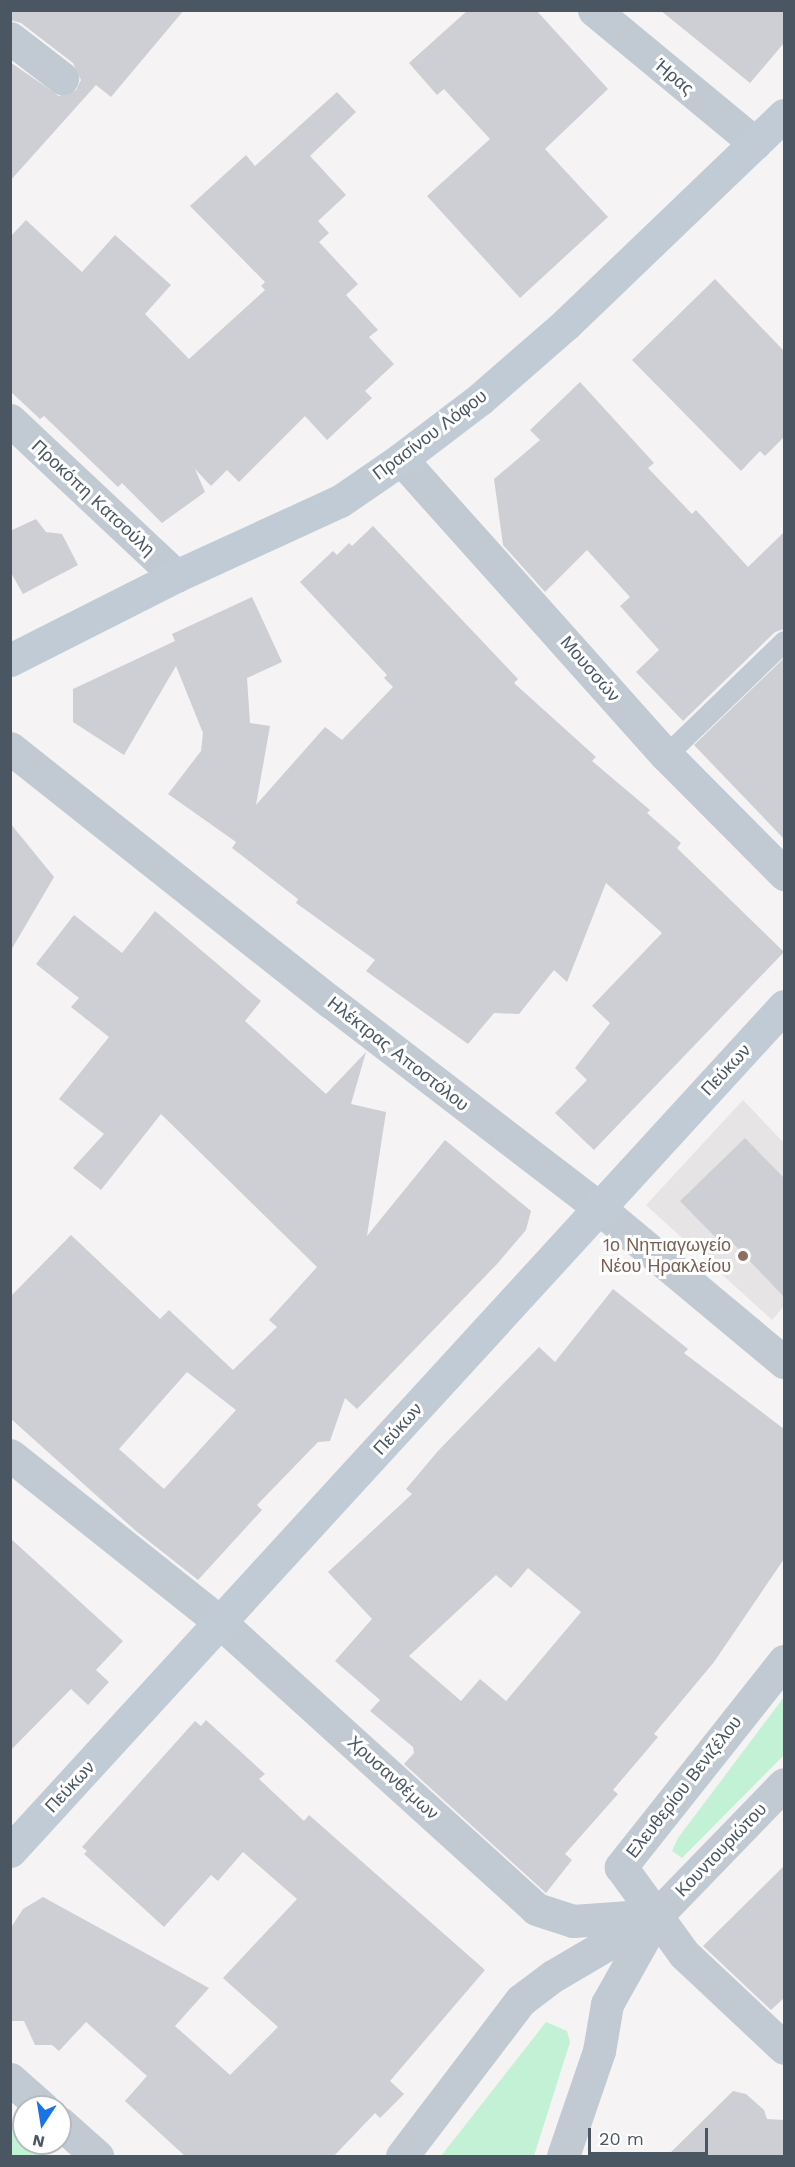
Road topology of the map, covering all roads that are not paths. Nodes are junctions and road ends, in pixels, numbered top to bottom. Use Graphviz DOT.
graph roads {
  1 [pos="594,10"];
  2 [pos="10,38"];
  3 [pos="62,78"];
  4 [pos="784,115"];
  5 [pos="754,143"];
  6 [pos="10,420"];
  7 [pos="401,459"];
  8 [pos="176,576"];
  9 [pos="784,641"];
  10 [pos="11,666"];
  11 [pos="10,748"];
  12 [pos="666,755"];
  13 [pos="784,874"];
  14 [pos="784,1006"];
  15 [pos="599,1208"];
  16 [pos="784,1362"];
  17 [pos="10,1455"];
  18 [pos="221,1623"];
  19 [pos="784,1661"];
  20 [pos="784,1784"];
  21 [pos="10,1851"];
  22 [pos="657,1915"];
  23 [pos="784,2048"];
  24 [pos="10,2079"];
  25 [pos="28,2095"];
  26 [pos="72,2134"];
  27 [pos="98,2157"];
  28 [pos="402,2157"];
  29 [pos="563,2157"];
  1 -- 5 [label="street, Ήρας"];
  2 -- 3 [label="street"];
  4 -- 5 [label="street, Πρασίνου Λόφου"];
  5 -- 7 [label="street, Πρασίνου Λόφου"];
  6 -- 8 [label="street, Προκόπη Κατσούλη"];
  7 -- 8 [label="street, Πρασίνου Λόφου"];
  7 -- 12 [label="street, Μουσσών"];
  8 -- 10 [label="street, Πρασίνου Λόφου"];
  9 -- 12 [label="lane"];
  11 -- 15 [label="street, Ηλέκτρας Αποστόλου"];
  12 -- 13 [label="street, Μουσσών"];
  14 -- 15 [label="street, Πεύκων"];
  15 -- 16 [label="street, Ηλέκτρας Αποστόλου"];
  15 -- 18 [label="street, Πεύκων"];
  17 -- 18 [label="street, Χρυσανθέμων"];
  18 -- 21 [label="street, Πεύκων"];
  18 -- 22 [label="street, Χρυσανθέμων"];
  19 -- 22 [label="street, Ελευθερίου Βενιζέλου"];
  20 -- 22 [label="street, Κουντουριώτου"];
  22 -- 23 [label="street"];
  22 -- 28 [label="street"];
  22 -- 29 [label="street"];
  24 -- 25 [label="street"];
  26 -- 27 [label="street"];
}
